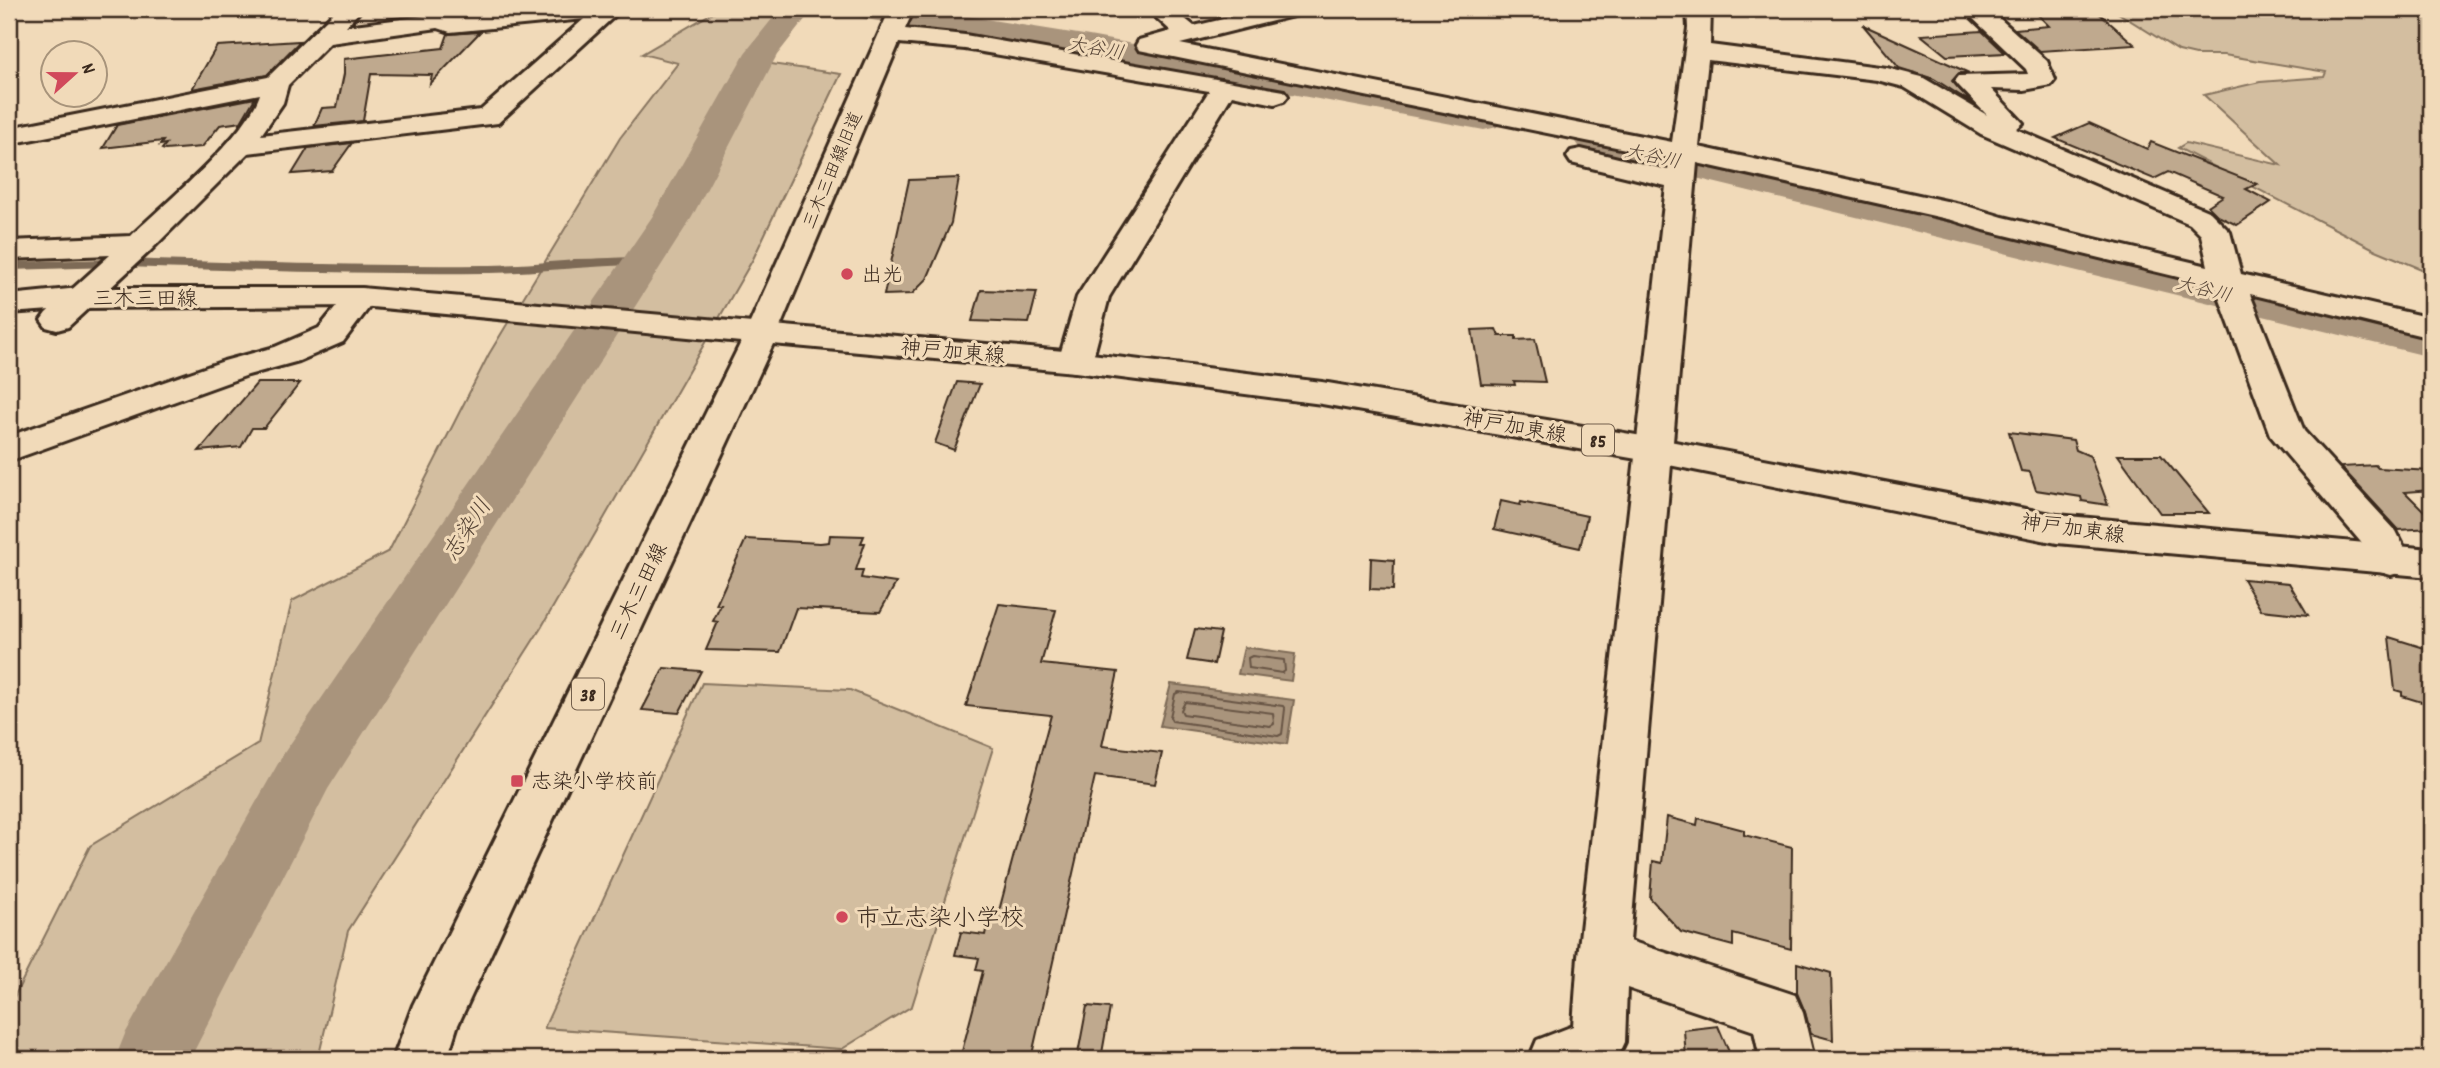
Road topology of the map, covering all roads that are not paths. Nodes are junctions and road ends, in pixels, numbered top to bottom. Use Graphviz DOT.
graph roads {
  1 [pos="350,9"];
  2 [pos="902,9"];
  3 [pos="1159,9"];
  4 [pos="1293,9"];
  5 [pos="1699,9"];
  6 [pos="1975,9"];
  7 [pos="609,10"];
  8 [pos="447,15"];
  9 [pos="1189,34"];
  10 [pos="325,36"];
  11 [pos="890,36"];
  12 [pos="1697,51"];
  13 [pos="276,83"];
  14 [pos="1225,86"];
  15 [pos="9,136"];
  16 [pos="2024,141"];
  17 [pos="240,146"];
  18 [pos="1684,167"];
  19 [pos="9,250"];
  20 [pos="126,256"];
  21 [pos="2233,290"];
  22 [pos="9,304"];
  23 [pos="355,305"];
  24 [pos="68,309"];
  25 [pos="9,323"];
  26 [pos="2431,328"];
  27 [pos="762,332"];
  28 [pos="1075,362"];
  29 [pos="9,449"];
  30 [pos="1654,450"];
  31 [pos="2390,561"];
  32 [pos="2431,563"];
  33 [pos="1603,956"];
  34 [pos="420,1059"];
  35 [pos="1556,1059"];
  36 [pos="1787,1059"];
  1 -- 10 [label="street"];
  2 -- 11 [label="street, 三木三田線旧道"];
  3 -- 9 [label="street"];
  4 -- 9 [label="street"];
  5 -- 12 [label="street"];
  6 -- 16 [label="street"];
  7 -- 8 [label="street"];
  7 -- 17 [label="street"];
  8 -- 10 [label="street"];
  9 -- 18 [label="street"];
  10 -- 13 [label="street"];
  11 -- 14 [label="street"];
  11 -- 27 [label="street, 三木三田線旧道"];
  12 -- 16 [label="street"];
  12 -- 18 [label="street"];
  13 -- 15 [label="street"];
  13 -- 17 [label="street"];
  14 -- 18 [label="street"];
  14 -- 28 [label="street"];
  16 -- 21 [label="street"];
  17 -- 20 [label="street"];
  18 -- 21 [label="street"];
  18 -- 30 [label="street"];
  19 -- 20 [label="street"];
  20 -- 24 [label="street"];
  21 -- 26 [label="street"];
  21 -- 31 [label="street"];
  22 -- 24 [label="street, 三木三田線"];
  23 -- 24 [label="street, 三木三田線"];
  23 -- 27 [label="street, 三木三田線"];
  23 -- 29 [label="street"];
  24 -- 25 [label="street, 三木三田線"];
  27 -- 28 [label="street, 神戸加東線 / 85"];
  27 -- 34 [label="street, 三木三田線 / 38"];
  28 -- 30 [label="street, 神戸加東線 / 85"];
  30 -- 31 [label="street, 神戸加東線 / 85"];
  30 -- 33 [label="street"];
  31 -- 32 [label="street, 神戸加東線 / 85"];
  33 -- 35 [label="street"];
  33 -- 36 [label="street"];
}
